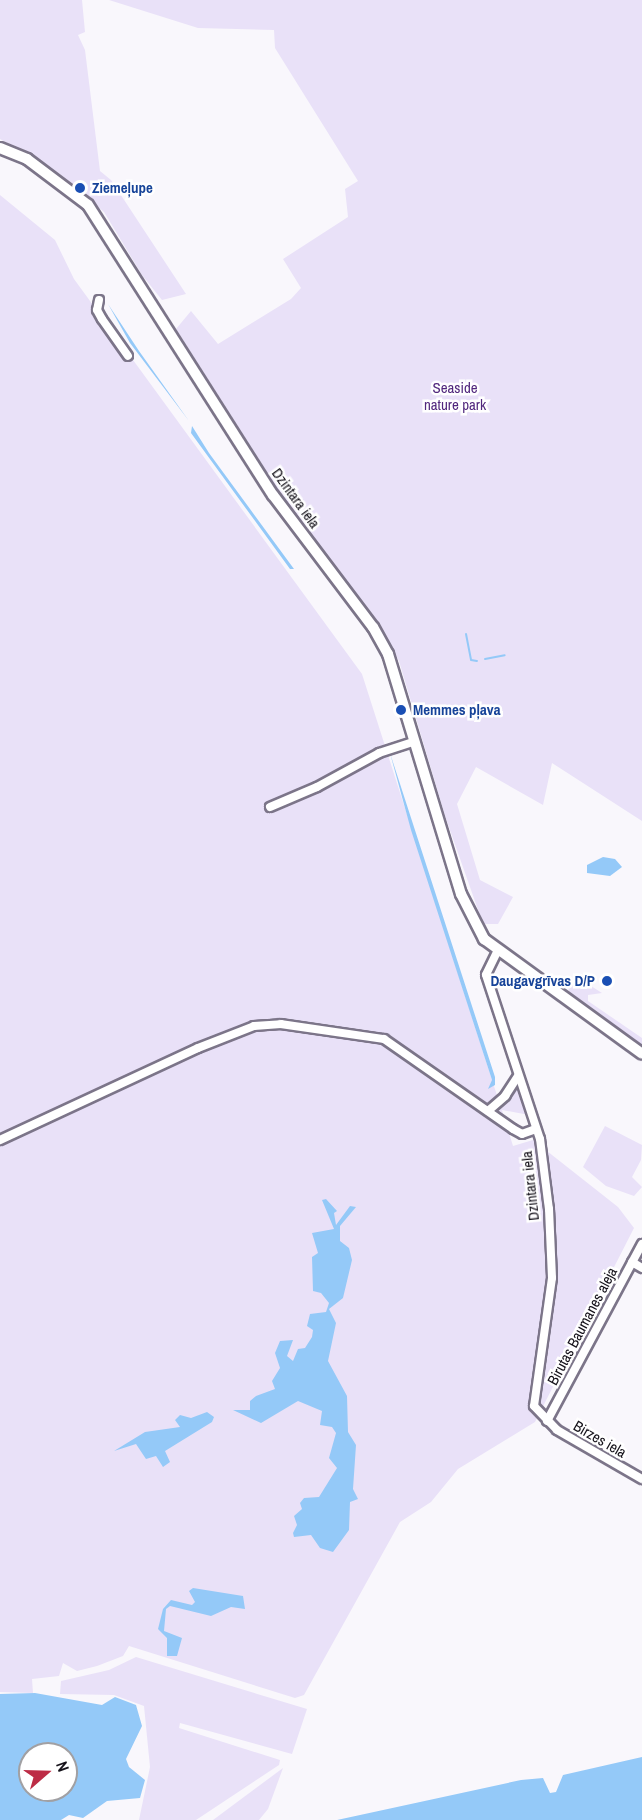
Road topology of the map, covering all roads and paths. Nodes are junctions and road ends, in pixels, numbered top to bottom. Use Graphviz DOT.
graph roads {
  1 [pos="0,148"];
  2 [pos="99,300"];
  3 [pos="128,356"];
  4 [pos="416,741"];
  5 [pos="270,807"];
  6 [pos="497,952"];
  7 [pos="642,1054"];
  8 [pos="518,1076"];
  9 [pos="488,1111"];
  10 [pos="536,1129"];
  11 [pos="0,1140"];
  12 [pos="642,1244"];
  13 [pos="632,1262"];
  14 [pos="642,1268"];
  15 [pos="547,1421"];
  16 [pos="642,1479"];
  1 -- 4 [label="street, Dzintara iela"];
  2 -- 3 [label="street"];
  4 -- 5 [label="street"];
  4 -- 6 [label="street, Dzintara iela"];
  6 -- 7 [label="street, Dzintara iela"];
  6 -- 8 [label="street, Dzintara iela"];
  8 -- 9 [label="street"];
  8 -- 10 [label="street, Dzintara iela"];
  9 -- 10 [label="street"];
  9 -- 11 [label="street"];
  10 -- 15 [label="street, Dzintara iela"];
  12 -- 13 [label="street, Birutas Baumanes aleja"];
  13 -- 14 [label="street"];
  13 -- 15 [label="street, Birutas Baumanes aleja"];
  15 -- 16 [label="street, Birzes iela"];
}
